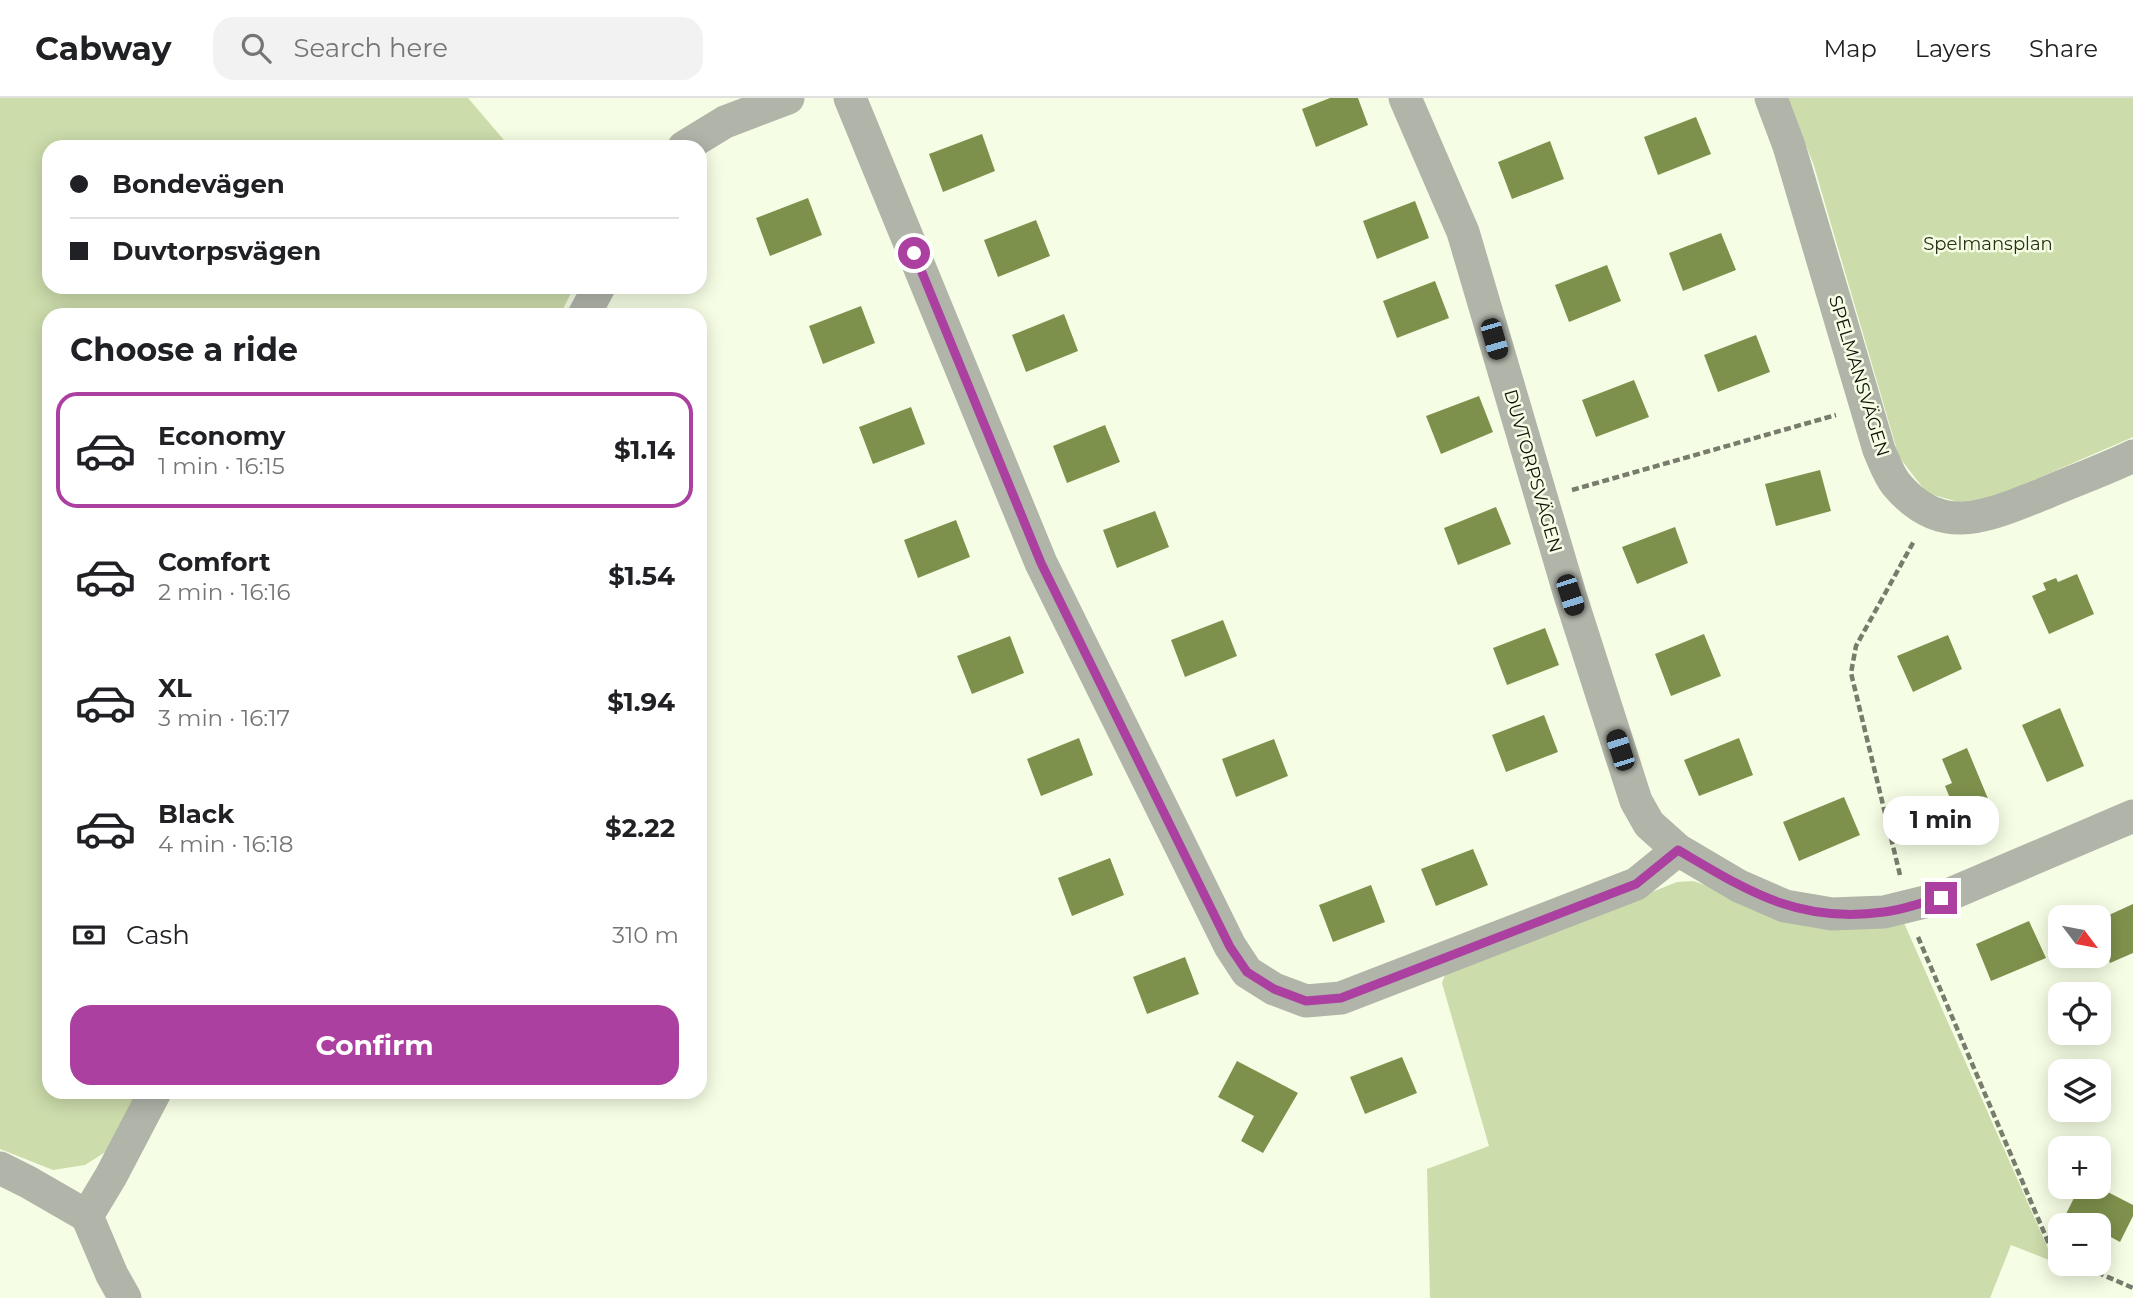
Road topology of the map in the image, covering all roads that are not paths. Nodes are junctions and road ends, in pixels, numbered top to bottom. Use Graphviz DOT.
graph roads {
  1 [pos="788,98"];
  2 [pos="850,98"];
  3 [pos="1405,98"];
  4 [pos="1771,98"];
  5 [pos="695,140"];
  6 [pos="2133,456"];
  7 [pos="2133,816"];
  8 [pos="1678,850"];
  9 [pos="151,1099"];
  10 [pos="0,1168"];
  11 [pos="87,1216"];
  12 [pos="125,1298"];
  1 -- 5 [label="street"];
  2 -- 8 [label="street"];
  3 -- 8 [label="street, DUVTORPSVÄGEN"];
  4 -- 6 [label="street, SPELMANSVÄGEN"];
  7 -- 8 [label="street, DUVTORPSVÄGEN"];
  9 -- 11 [label="street"];
  10 -- 11 [label="street"];
  11 -- 12 [label="street"];
}
